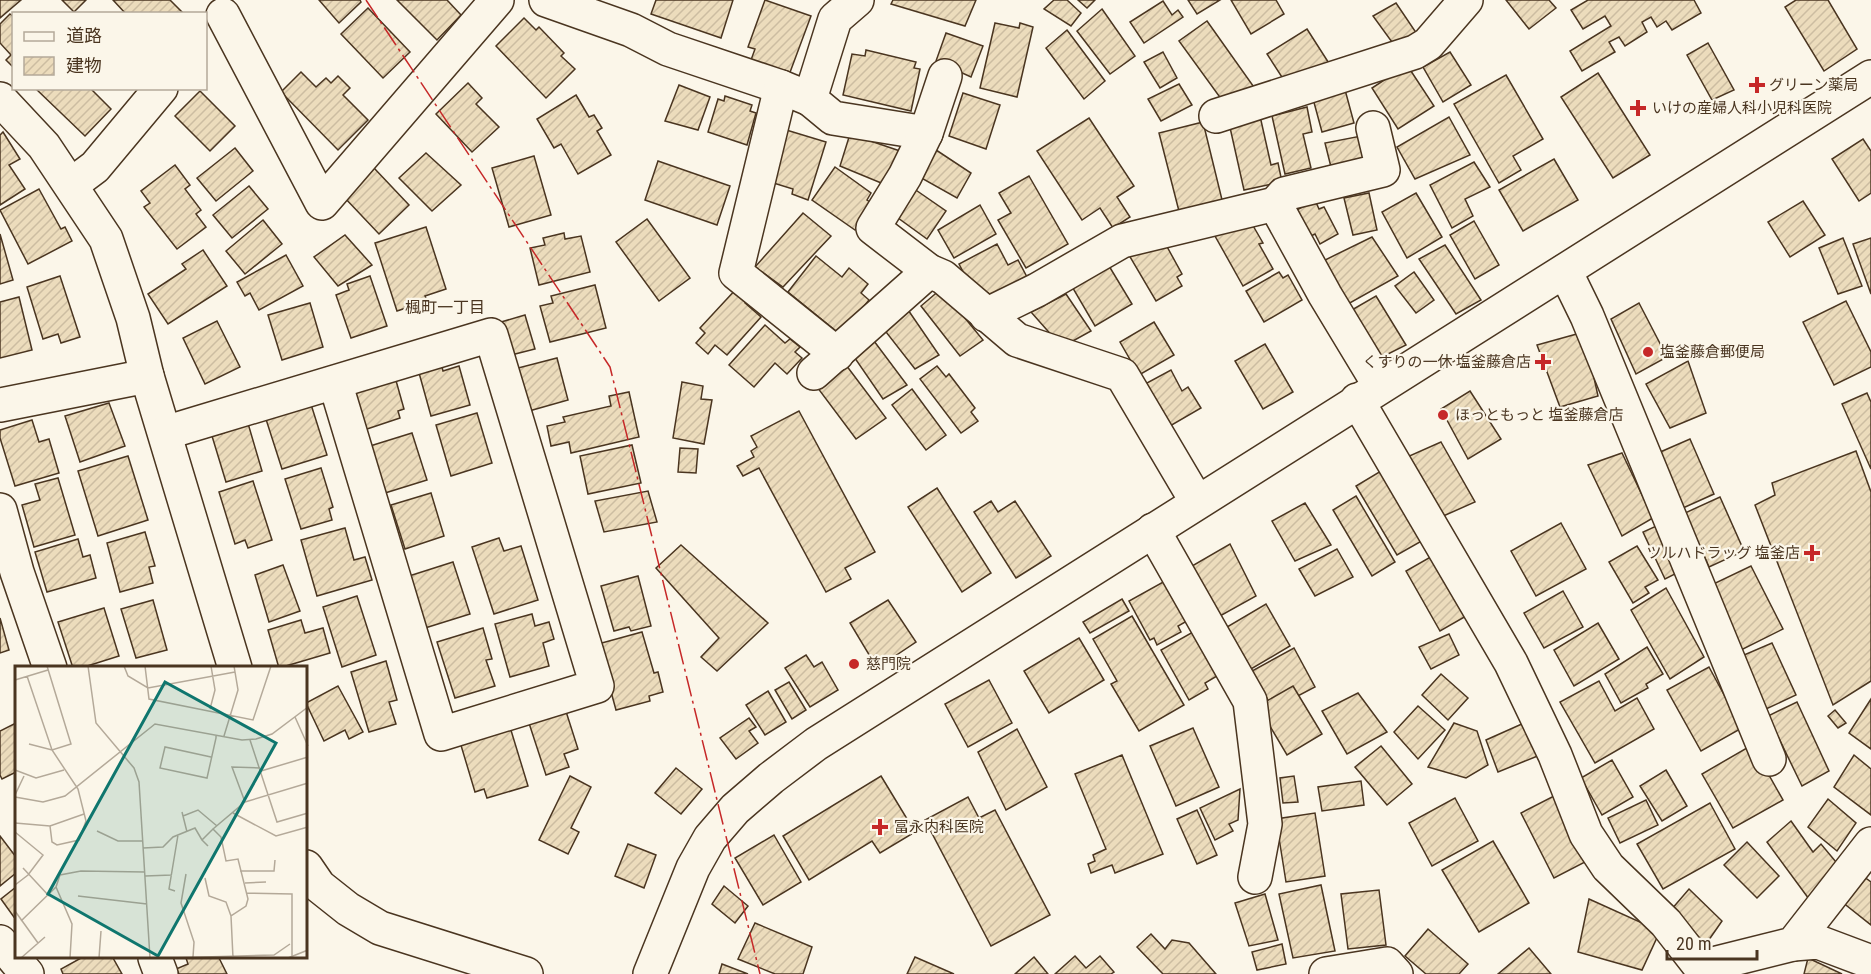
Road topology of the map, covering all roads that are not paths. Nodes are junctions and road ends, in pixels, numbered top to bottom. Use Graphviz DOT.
graph roads {
  1 [pos="497,0"];
  2 [pos="546,0"];
  3 [pos="857,0"];
  4 [pos="1466,0"];
  5 [pos="632,15"];
  6 [pos="221,17"];
  7 [pos="945,76"];
  8 [pos="1871,77"];
  9 [pos="159,90"];
  10 [pos="795,93"];
  11 [pos="0,99"];
  12 [pos="1216,116"];
  13 [pos="1372,128"];
  14 [pos="926,133"];
  15 [pos="71,185"];
  16 [pos="1275,204"];
  17 [pos="928,271"];
  18 [pos="1565,271"];
  19 [pos="986,315"];
  20 [pos="147,376"];
  21 [pos="335,382"];
  22 [pos="1369,393"];
  23 [pos="0,405"];
  24 [pos="165,433"];
  25 [pos="1197,502"];
  26 [pos="0,510"];
  27 [pos="1153,530"];
  28 [pos="8,573"];
  29 [pos="49,666"];
  30 [pos="234,666"];
  31 [pos="1769,759"];
  32 [pos="1871,844"];
  33 [pos="308,870"];
  34 [pos="1255,877"];
  35 [pos="0,942"];
  36 [pos="1793,944"];
  37 [pos="155,959"];
  38 [pos="1871,962"];
  39 [pos="27,974"];
  40 [pos="160,974"];
  41 [pos="526,974"];
  42 [pos="650,974"];
  43 [pos="1326,974"];
  44 [pos="1396,974"];
  1 -- 6 [label="street"];
  2 -- 5 [label="street"];
  3 -- 10 [label="street"];
  4 -- 12 [label="street"];
  5 -- 10 [label="street"];
  7 -- 14 [label="street"];
  8 -- 18 [label="street"];
  9 -- 15 [label="street"];
  10 -- 14 [label="street"];
  10 -- 17 [label="street"];
  11 -- 15 [label="street"];
  13 -- 16 [label="street"];
  14 -- 17 [label="street"];
  15 -- 20 [label="street"];
  16 -- 19 [label="street"];
  16 -- 22 [label="street"];
  17 -- 19 [label="street"];
  18 -- 22 [label="street"];
  18 -- 31 [label="street"];
  19 -- 25 [label="street"];
  20 -- 23 [label="street"];
  20 -- 24 [label="street"];
  21 -- 21 [label="street"];
  21 -- 24 [label="street"];
  22 -- 25 [label="street"];
  22 -- 36 [label="street"];
  24 -- 30 [label="street"];
  25 -- 27 [label="street"];
  26 -- 28 [label="street"];
  27 -- 34 [label="street"];
  27 -- 42 [label="street"];
  28 -- 29 [label="street"];
  32 -- 36 [label="street"];
  33 -- 41 [label="street"];
  35 -- 39 [label="street"];
  36 -- 38 [label="street"];
  37 -- 40 [label="street"];
  43 -- 44 [label="street"];
}
